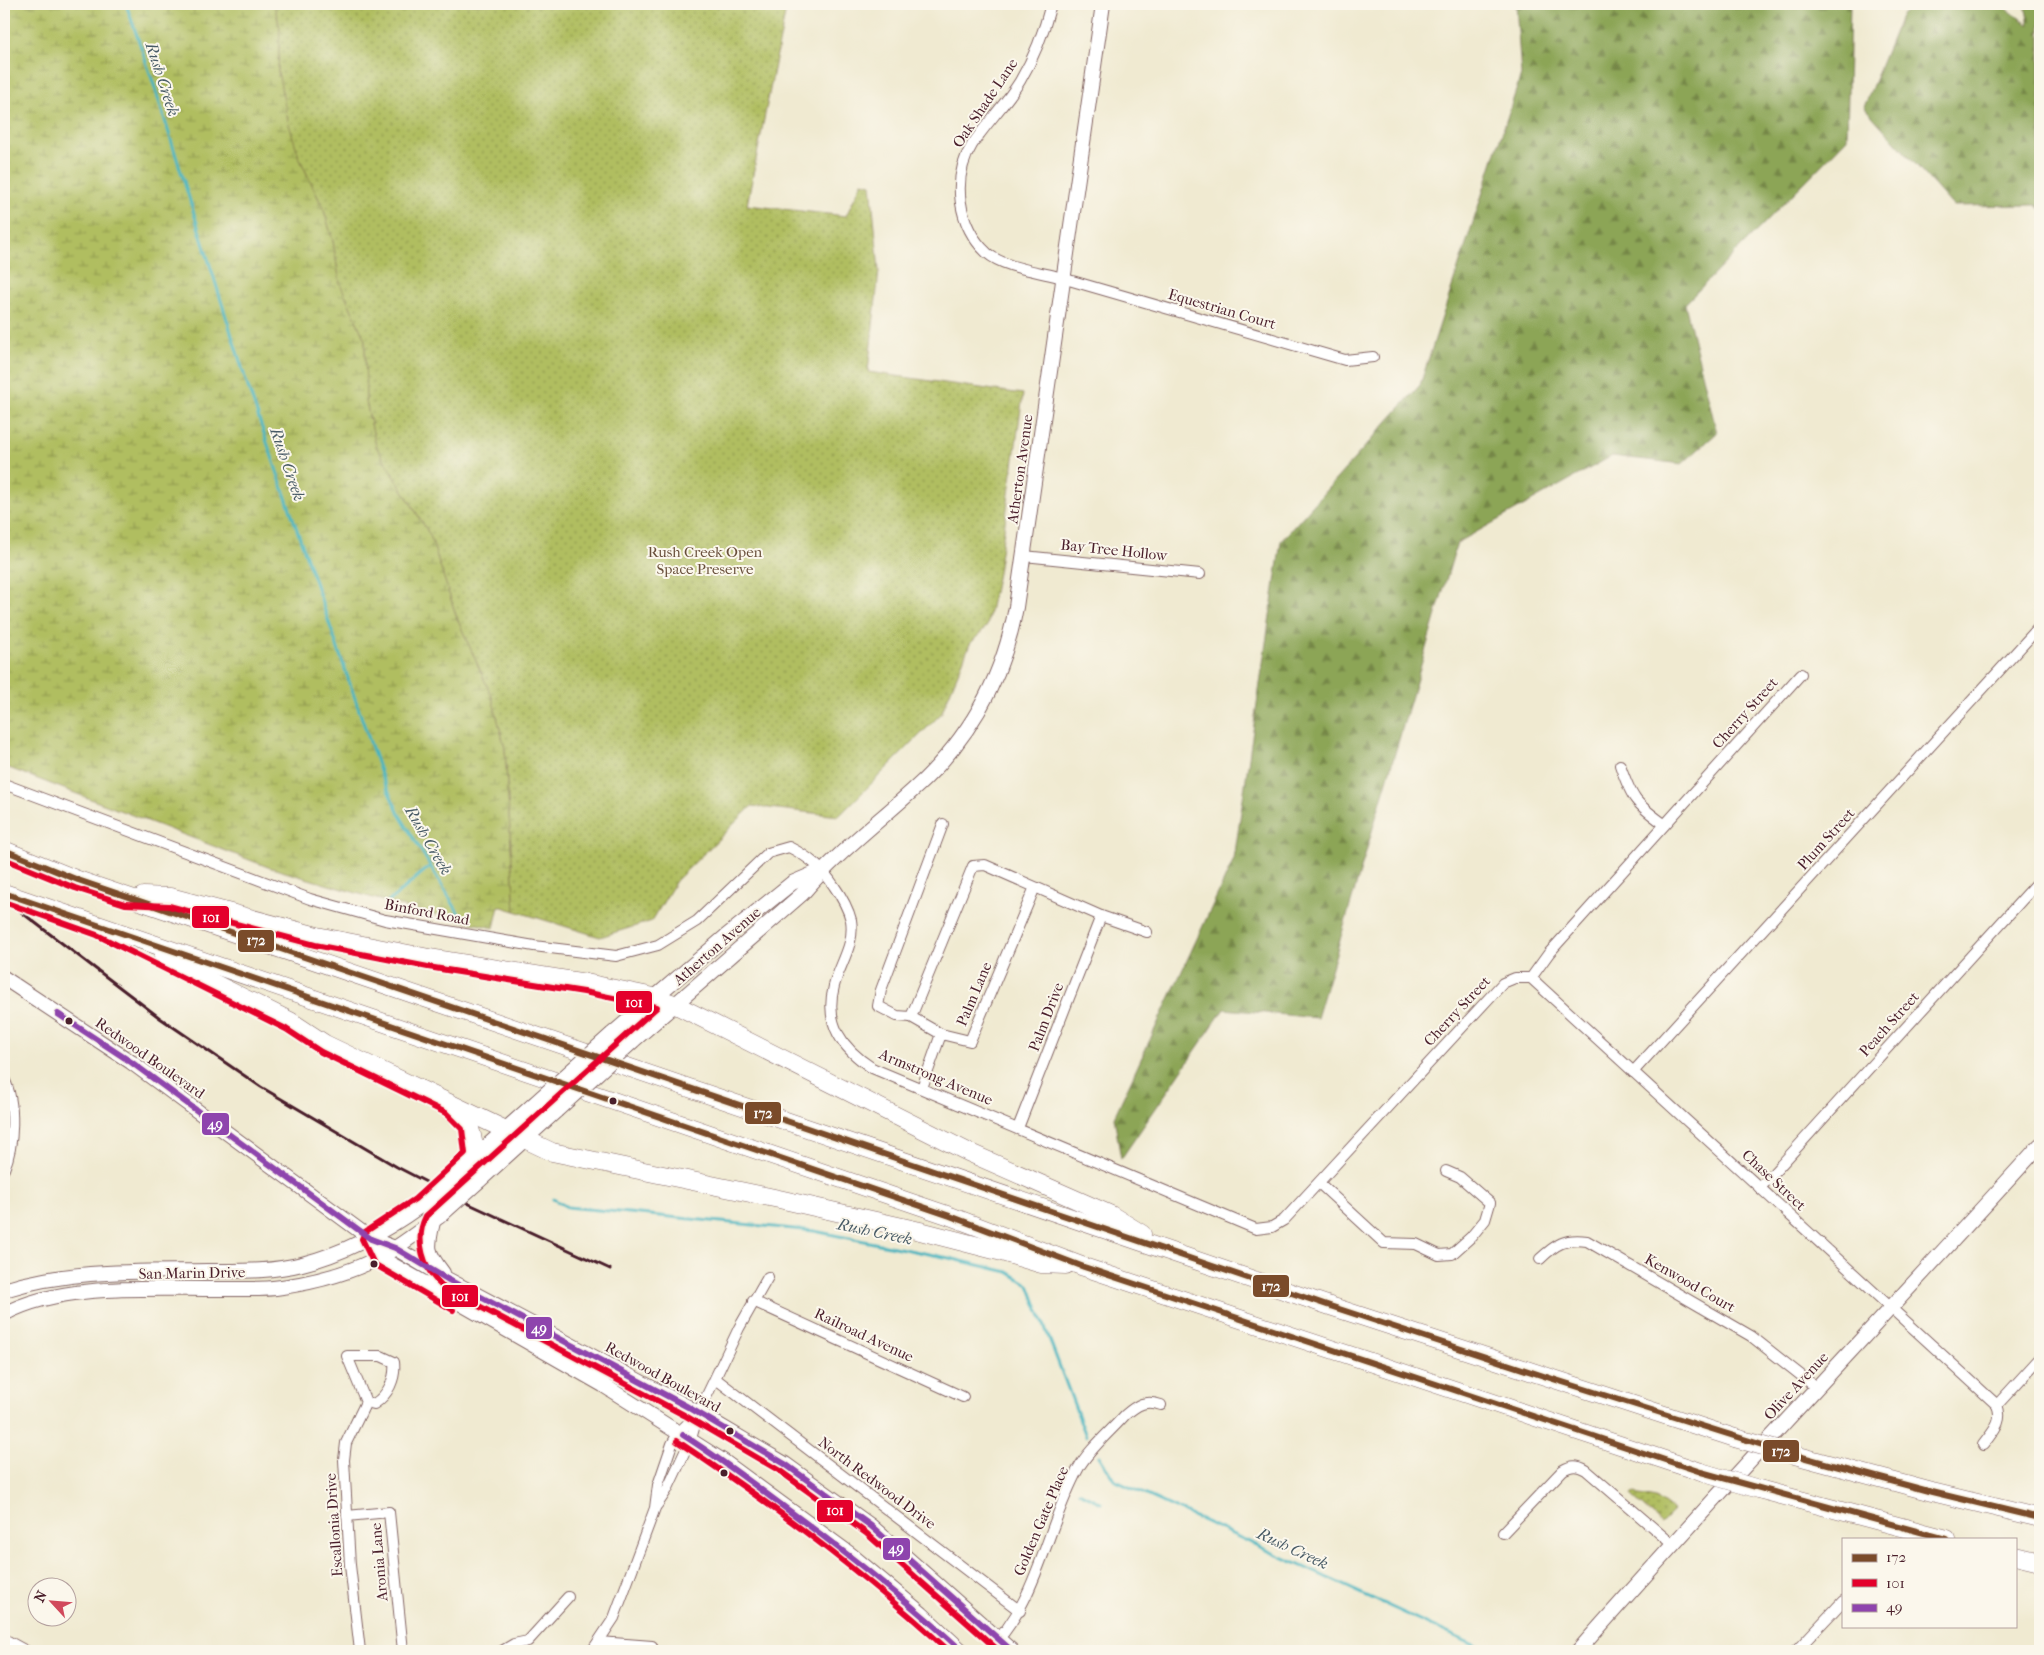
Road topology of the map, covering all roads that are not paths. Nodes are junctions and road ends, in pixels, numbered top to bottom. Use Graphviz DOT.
graph roads {
  1 [pos="1051,4"];
  2 [pos="1103,4"];
  3 [pos="1063,278"];
  4 [pos="1373,357"];
  5 [pos="1024,556"];
  6 [pos="1200,574"];
  7 [pos="2040,626"];
  8 [pos="1801,674"];
  9 [pos="1620,765"];
  10 [pos="4,784"];
  11 [pos="943,824"];
  12 [pos="1664,824"];
  13 [pos="4,850"];
  14 [pos="823,869"];
  15 [pos="2040,880"];
  16 [pos="1035,887"];
  17 [pos="4,893"];
  18 [pos="126,896"];
  19 [pos="1101,916"];
  20 [pos="100,927"];
  21 [pos="1147,932"];
  22 [pos="4,978"];
  23 [pos="1530,978"];
  24 [pos="654,997"];
  25 [pos="674,1004"];
  26 [pos="911,1016"];
  27 [pos="941,1034"];
  28 [pos="1633,1072"];
  29 [pos="4,1080"];
  30 [pos="922,1088"];
  31 [pos="451,1106"];
  32 [pos="1018,1128"];
  33 [pos="504,1130"];
  34 [pos="524,1140"];
  35 [pos="2040,1144"];
  36 [pos="474,1157"];
  37 [pos="4,1169"];
  38 [pos="1112,1169"];
  39 [pos="1446,1171"];
  40 [pos="1319,1183"];
  41 [pos="1760,1188"];
  42 [pos="436,1219"];
  43 [pos="371,1239"];
  44 [pos="395,1248"];
  45 [pos="1175,1253"];
  46 [pos="379,1258"];
  47 [pos="1540,1259"];
  48 [pos="1084,1267"];
  49 [pos="768,1277"];
  50 [pos="447,1279"];
  51 [pos="4,1290"];
  52 [pos="753,1301"];
  53 [pos="1892,1308"];
  54 [pos="4,1314"];
  55 [pos="2040,1358"];
  56 [pos="716,1379"];
  57 [pos="1817,1388"];
  58 [pos="963,1397"];
  59 [pos="366,1402"];
  60 [pos="1997,1405"];
  61 [pos="1161,1406"];
  62 [pos="698,1414"];
  63 [pos="679,1432"];
  64 [pos="691,1440"];
  65 [pos="1983,1445"];
  66 [pos="655,1508"];
  67 [pos="347,1516"];
  68 [pos="2040,1518"];
  69 [pos="1503,1533"];
  70 [pos="1943,1538"];
  71 [pos="1672,1544"];
  72 [pos="2016,1556"];
  73 [pos="2039,1562"];
  74 [pos="568,1597"];
  75 [pos="1842,1602"];
  76 [pos="1020,1611"];
  77 [pos="4,1639"];
  78 [pos="1000,1639"];
  79 [pos="600,1642"];
  80 [pos="652,1646"];
  81 [pos="26,1651"];
  82 [pos="360,1651"];
  83 [pos="403,1651"];
  84 [pos="502,1651"];
  85 [pos="592,1651"];
  86 [pos="962,1651"];
  87 [pos="987,1651"];
  88 [pos="1012,1651"];
  89 [pos="1578,1651"];
  90 [pos="1796,1651"];
  1 -- 3 [label="street, Oak Shade Lane"];
  2 -- 3 [label="main road, Atherton Avenue"];
  3 -- 4 [label="street, Equestrian Court"];
  3 -- 5 [label="main road, Atherton Avenue"];
  5 -- 6 [label="street, Bay Tree Hollow"];
  5 -- 14 [label="main road, Atherton Avenue"];
  7 -- 28 [label="street, Plum Street"];
  8 -- 12 [label="street, Cherry Street"];
  9 -- 12 [label="street"];
  10 -- 14 [label="street, Binford Road"];
  11 -- 26 [label="street, Palm Lane"];
  12 -- 23 [label="street, Cherry Street"];
  13 -- 18 [label="highway"];
  14 -- 24 [label="main road, Atherton Avenue"];
  14 -- 25 [label="main road, Atherton Avenue"];
  14 -- 30 [label="street, Armstrong Avenue"];
  15 -- 41 [label="street, Peach Street"];
  16 -- 19 [label="street"];
  16 -- 26 [label="street"];
  16 -- 27 [label="street, Palm Lane"];
  17 -- 20 [label="highway"];
  18 -- 24 [label="highway"];
  18 -- 45 [label="highway"];
  19 -- 21 [label="street"];
  19 -- 32 [label="street, Palm Drive"];
  20 -- 31 [label="highway"];
  20 -- 48 [label="highway"];
  22 -- 43 [label="main road, Redwood Boulevard"];
  23 -- 28 [label="street, Chase Street"];
  23 -- 40 [label="street, Cherry Street"];
  24 -- 25 [label="highway"];
  24 -- 33 [label="main road, Atherton Avenue, bridge"];
  25 -- 34 [label="main road, Atherton Avenue, bridge"];
  25 -- 45 [label="highway"];
  26 -- 27 [label="street, Palm Lane"];
  27 -- 30 [label="street"];
  28 -- 41 [label="street, Chase Street"];
  29 -- 37 [label="street"];
  30 -- 32 [label="street, Armstrong Avenue"];
  31 -- 33 [label="highway"];
  31 -- 36 [label="highway"];
  32 -- 38 [label="street, Armstrong Avenue"];
  33 -- 34 [label="highway"];
  33 -- 36 [label="main road, Atherton Avenue"];
  34 -- 42 [label="main road, Atherton Avenue, bridge"];
  34 -- 48 [label="highway"];
  35 -- 53 [label="main road, Olive Avenue"];
  36 -- 43 [label="main road, Atherton Avenue, bridge"];
  38 -- 40 [label="street, Cherry Street"];
  39 -- 40 [label="street"];
  41 -- 53 [label="street, Chase Street"];
  42 -- 44 [label="main road, Atherton Avenue"];
  42 -- 50 [label="main road"];
  43 -- 44 [label="main road, Redwood Boulevard"];
  43 -- 46 [label="main road"];
  43 -- 51 [label="main road, San Marin Drive"];
  44 -- 46 [label="main road, Atherton Avenue"];
  44 -- 50 [label="main road, Redwood Boulevard"];
  45 -- 68 [label="highway, bridge"];
  46 -- 54 [label="main road, San Marin Drive"];
  46 -- 63 [label="main road"];
  47 -- 57 [label="street, Kenwood Court"];
  48 -- 70 [label="highway, bridge"];
  49 -- 52 [label="street"];
  50 -- 62 [label="main road, Redwood Boulevard"];
  52 -- 56 [label="street"];
  52 -- 58 [label="street, Railroad Avenue"];
  53 -- 57 [label="main road, Olive Avenue"];
  53 -- 60 [label="street, Chase Street"];
  55 -- 60 [label="street"];
  56 -- 62 [label="street"];
  56 -- 76 [label="street, North Redwood Drive"];
  57 -- 71 [label="main road, Olive Avenue"];
  59 -- 59 [label="street"];
  59 -- 67 [label="street, Escallonia Drive"];
  60 -- 65 [label="street"];
  61 -- 76 [label="street, Golden Gate Place"];
  62 -- 63 [label="street"];
  62 -- 64 [label="street"];
  62 -- 78 [label="main road, Redwood Boulevard"];
  63 -- 64 [label="main road"];
  63 -- 66 [label="street"];
  64 -- 66 [label="street"];
  64 -- 86 [label="main road"];
  66 -- 79 [label="street"];
  67 -- 82 [label="street, Escallonia Drive"];
  67 -- 83 [label="street, Aronia Lane"];
  69 -- 71 [label="street"];
  71 -- 89 [label="main road, Olive Avenue"];
  72 -- 73 [label="highway"];
  74 -- 84 [label="street"];
  75 -- 90 [label="street"];
  76 -- 78 [label="street, Golden Gate Place"];
  77 -- 81 [label="street"];
  78 -- 87 [label="street, Golden Gate Place"];
  78 -- 88 [label="main road, Redwood Boulevard"];
  79 -- 80 [label="street"];
  79 -- 85 [label="street"];
}
